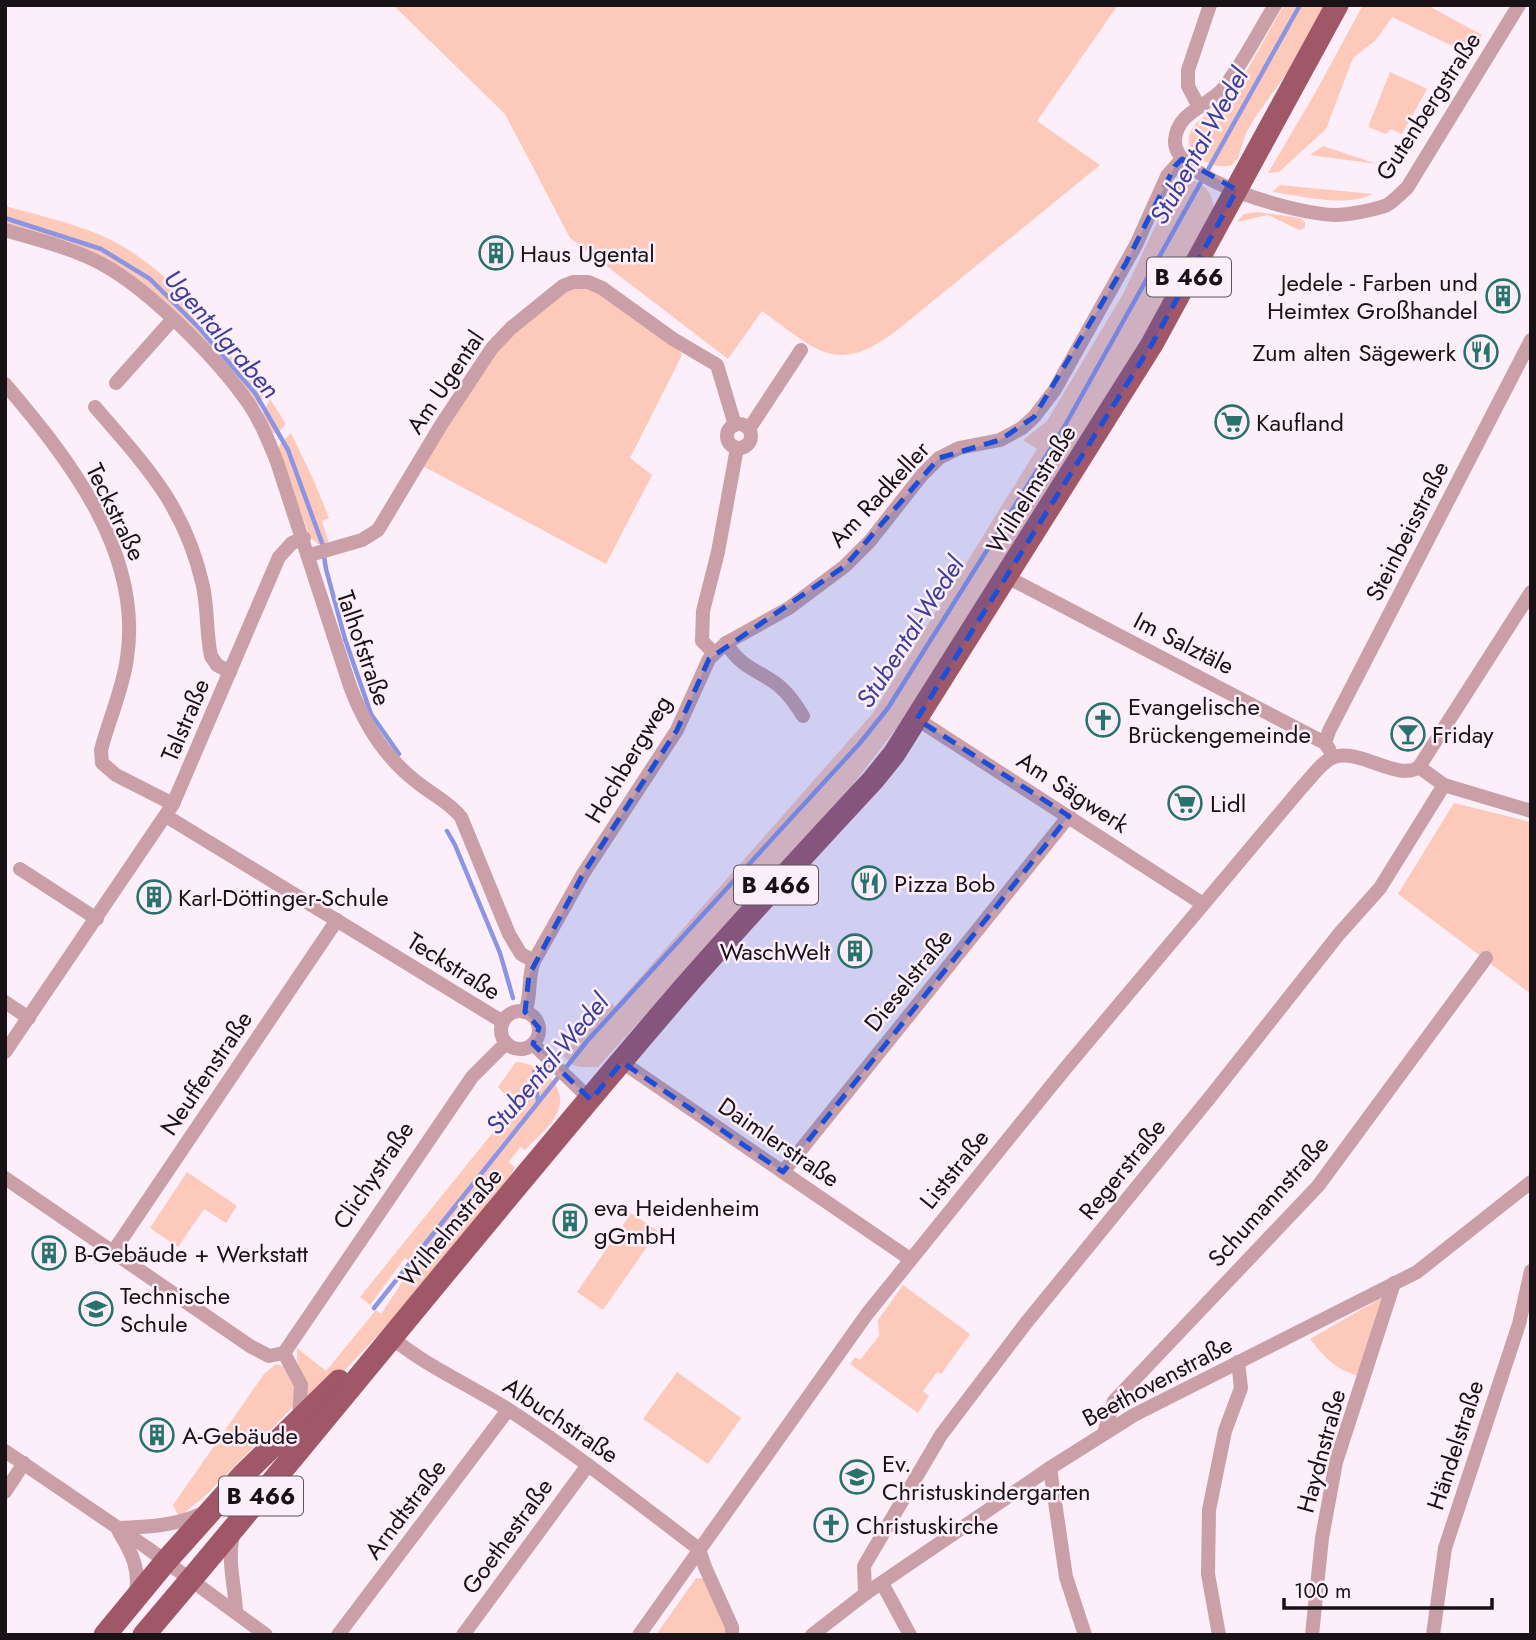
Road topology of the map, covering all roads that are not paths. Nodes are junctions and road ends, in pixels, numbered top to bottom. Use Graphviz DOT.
graph roads {
  1 [pos="1210,5"];
  2 [pos="1275,5"];
  3 [pos="1337,5"];
  4 [pos="1520,5"];
  5 [pos="1531,10"];
  6 [pos="1199,107"];
  7 [pos="1187,164"];
  8 [pos="1237,190"];
  9 [pos="5,230"];
  10 [pos="173,319"];
  11 [pos="1531,340"];
  12 [pos="801,350"];
  13 [pos="116,383"];
  14 [pos="5,384"];
  15 [pos="95,407"];
  16 [pos="742,427"];
  17 [pos="304,538"];
  18 [pos="313,555"];
  19 [pos="1007,577"];
  20 [pos="1531,592"];
  21 [pos="726,643"];
  22 [pos="714,653"];
  23 [pos="230,672"];
  24 [pos="803,716"];
  25 [pos="917,719"];
  26 [pos="1325,743"];
  27 [pos="1334,757"];
  28 [pos="1419,767"];
  29 [pos="1444,785"];
  30 [pos="170,810"];
  31 [pos="1531,811"];
  32 [pos="1069,816"];
  33 [pos="20,869"];
  34 [pos="1203,904"];
  35 [pos="97,919"];
  36 [pos="337,920"];
  37 [pos="1486,958"];
  38 [pos="534,961"];
  39 [pos="5,1002"];
  40 [pos="526,1012"];
  41 [pos="29,1018"];
  42 [pos="503,1022"];
  43 [pos="506,1043"];
  44 [pos="533,1044"];
  45 [pos="5,1052"];
  46 [pos="622,1062"];
  47 [pos="591,1100"];
  48 [pos="783,1172"];
  49 [pos="5,1178"];
  50 [pos="1531,1182"];
  51 [pos="113,1252"];
  52 [pos="910,1259"];
  53 [pos="1531,1271"];
  54 [pos="1394,1283"];
  55 [pos="386,1343"];
  56 [pos="284,1353"];
  57 [pos="1238,1362"];
  58 [pos="508,1410"];
  59 [pos="299,1420"];
  60 [pos="1104,1433"];
  61 [pos="5,1451"];
  62 [pos="24,1464"];
  63 [pos="588,1465"];
  64 [pos="1050,1468"];
  65 [pos="5,1492"];
  66 [pos="214,1508"];
  67 [pos="117,1528"];
  68 [pos="234,1530"];
  69 [pos="699,1549"];
  70 [pos="166,1561"];
  71 [pos="191,1580"];
  72 [pos="881,1583"];
  73 [pos="865,1594"];
  74 [pos="135,1597"];
  75 [pos="236,1612"];
  76 [pos="105,1635"];
  77 [pos="144,1635"];
  78 [pos="266,1635"];
  79 [pos="338,1635"];
  80 [pos="463,1635"];
  81 [pos="639,1635"];
  82 [pos="732,1635"];
  83 [pos="812,1635"];
  84 [pos="910,1635"];
  85 [pos="1084,1635"];
  86 [pos="1219,1635"];
  87 [pos="1312,1635"];
  88 [pos="1433,1635"];
  1 -- 6 [label="street"];
  2 -- 6 [label="street"];
  3 -- 8 [label="main road, Wilhelmstraße / B 466"];
  4 -- 5 [label="street"];
  4 -- 8 [label="street, Gutenbergstraße"];
  6 -- 7 [label="street"];
  7 -- 8 [label="street, Gutenbergstraße"];
  7 -- 21 [label="street, Am Radkeller"];
  8 -- 19 [label="main road, Wilhelmstraße / B 466"];
  9 -- 10 [label="street, Talhofstraße"];
  10 -- 13 [label="street"];
  10 -- 17 [label="street, Talhofstraße"];
  11 -- 26 [label="street, Steinbeisstraße"];
  12 -- 16 [label="street"];
  14 -- 30 [label="street, Teckstraße"];
  15 -- 23 [label="street"];
  16 -- 18 [label="street, Am Ugental"];
  16 -- 22 [label="street"];
  17 -- 18 [label="street, Talhofstraße"];
  17 -- 23 [label="street, Talstraße"];
  18 -- 38 [label="street, Talhofstraße"];
  19 -- 25 [label="main road, Wilhelmstraße / B 466"];
  19 -- 26 [label="street, Im Salztäle"];
  20 -- 28 [label="street"];
  21 -- 22 [label="street, Am Radkeller"];
  21 -- 24 [label="street"];
  22 -- 38 [label="street, Hochbergweg"];
  23 -- 30 [label="street, Talstraße"];
  25 -- 32 [label="street, Am Sägwerk"];
  25 -- 46 [label="main road, Wilhelmstraße / B 466"];
  26 -- 27 [label="street, Im Salztäle"];
  27 -- 28 [label="street"];
  27 -- 34 [label="street, Liststraße"];
  28 -- 29 [label="street"];
  29 -- 31 [label="street"];
  29 -- 73 [label="street, Regerstraße"];
  30 -- 35 [label="street, Talstraße"];
  30 -- 36 [label="street, Teckstraße"];
  32 -- 34 [label="street, Am Sägwerk"];
  32 -- 48 [label="street, Dieselstraße"];
  33 -- 35 [label="street"];
  34 -- 52 [label="street, Liststraße"];
  35 -- 41 [label="street, Talstraße"];
  36 -- 42 [label="street, Teckstraße"];
  36 -- 51 [label="street, Neuffenstraße"];
  37 -- 60 [label="street, Schumannstraße"];
  38 -- 40 [label="street"];
  39 -- 41 [label="street"];
  40 -- 42 [label="street, Teckstraße"];
  40 -- 44 [label="street, Teckstraße"];
  41 -- 45 [label="street, Talstraße"];
  42 -- 43 [label="street, Teckstraße"];
  43 -- 44 [label="street"];
  43 -- 56 [label="street, Clichystraße"];
  44 -- 47 [label="street"];
  46 -- 47 [label="main road, Wilhelmstraße / B 466"];
  46 -- 48 [label="street, Daimlerstraße"];
  47 -- 55 [label="main road, Wilhelmstraße / B 466"];
  48 -- 52 [label="street, Daimlerstraße"];
  49 -- 51 [label="street"];
  50 -- 54 [label="street, Beethovenstraße"];
  51 -- 56 [label="street"];
  52 -- 69 [label="street, Liststraße"];
  53 -- 88 [label="street, Händelstraße"];
  54 -- 57 [label="street, Beethovenstraße"];
  54 -- 87 [label="street, Haydnstraße"];
  55 -- 58 [label="street, Albuchstraße"];
  55 -- 59 [label="main road, B 466"];
  55 -- 68 [label="main road, Wilhelmstraße / B 466"];
  56 -- 59 [label="street"];
  57 -- 60 [label="street, Beethovenstraße"];
  57 -- 86 [label="street"];
  58 -- 63 [label="street, Albuchstraße"];
  58 -- 79 [label="street, Arndtstraße"];
  59 -- 66 [label="main road, B 466"];
  60 -- 64 [label="street, Beethovenstraße"];
  61 -- 62 [label="street"];
  62 -- 65 [label="street"];
  62 -- 67 [label="street"];
  63 -- 69 [label="street, Albuchstraße"];
  63 -- 80 [label="street, Goethestraße"];
  64 -- 72 [label="street, Beethovenstraße"];
  64 -- 85 [label="street"];
  66 -- 67 [label="street"];
  66 -- 70 [label="main road, B 466"];
  67 -- 70 [label="street"];
  67 -- 74 [label="street"];
  68 -- 71 [label="main road, Wilhelmstraße / B 466"];
  68 -- 75 [label="street"];
  69 -- 81 [label="street, Liststraße"];
  69 -- 82 [label="street"];
  70 -- 71 [label="street"];
  70 -- 74 [label="main road, B 466"];
  71 -- 75 [label="street"];
  71 -- 77 [label="main road, Wilhelmstraße / B 466"];
  72 -- 73 [label="street, Beethovenstraße"];
  72 -- 84 [label="street"];
  73 -- 83 [label="street, Beethovenstraße"];
  74 -- 76 [label="main road, B 466"];
  75 -- 78 [label="street"];
}
